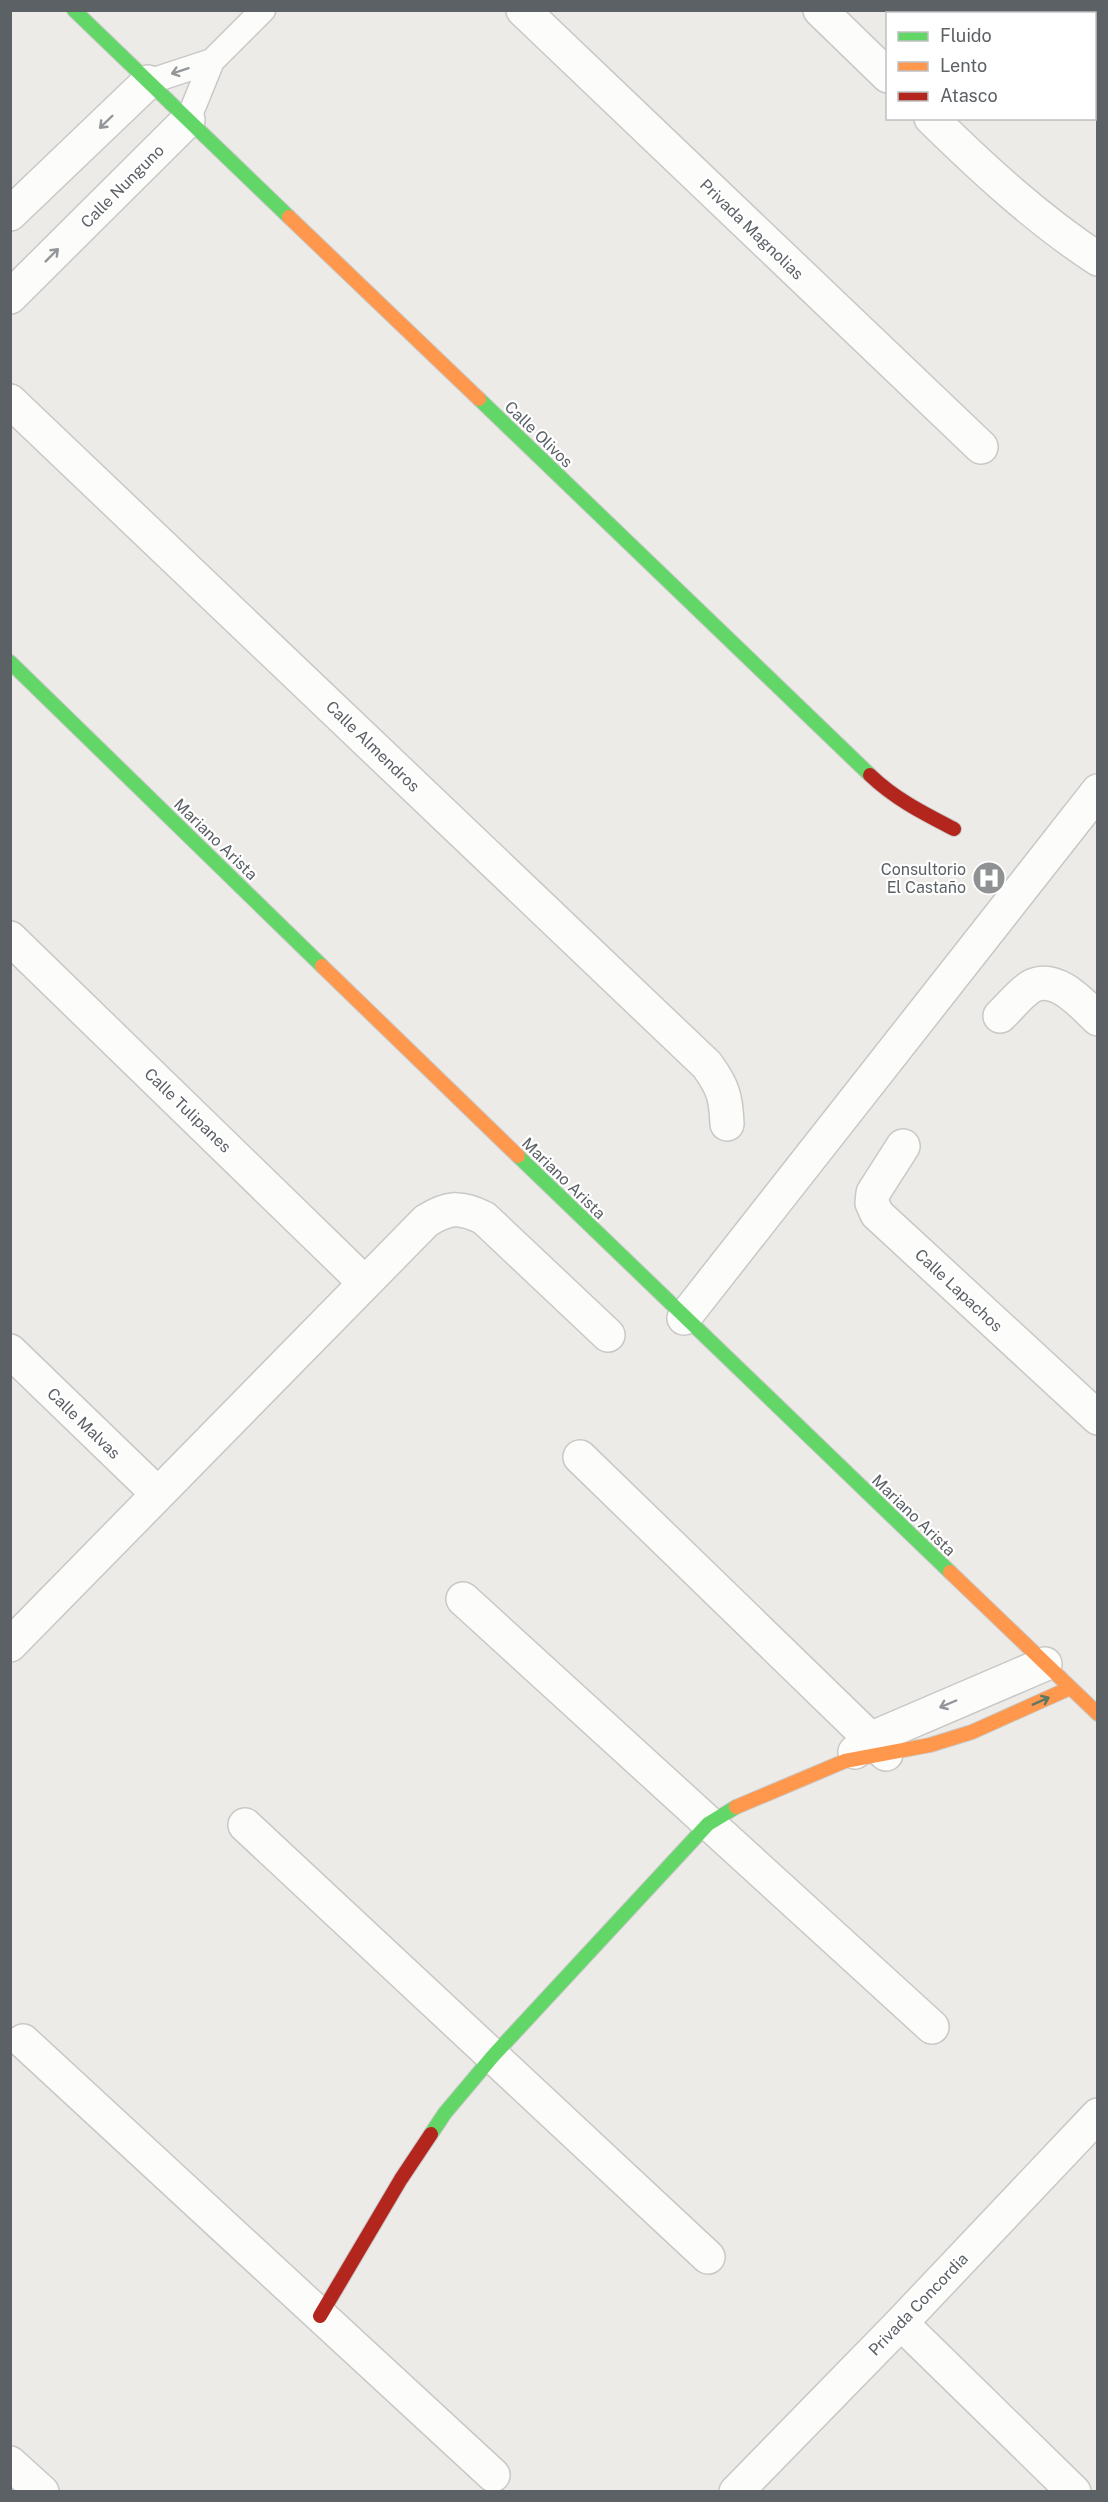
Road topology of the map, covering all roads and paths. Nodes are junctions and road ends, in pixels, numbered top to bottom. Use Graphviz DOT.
graph roads {
  1 [pos="74,10"];
  2 [pos="263,10"];
  3 [pos="523,10"];
  4 [pos="820,10"];
  5 [pos="212,61"];
  6 [pos="886,74"];
  7 [pos="148,81"];
  8 [pos="188,120"];
  9 [pos="933,120"];
  10 [pos="10,214"];
  11 [pos="1098,260"];
  12 [pos="10,297"];
  13 [pos="10,400"];
  14 [pos="981,447"];
  15 [pos="10,662"];
  16 [pos="1098,791"];
  17 [pos="954,829"];
  18 [pos="10,938"];
  19 [pos="1000,1016"];
  20 [pos="1098,1019"];
  21 [pos="727,1111"];
  22 [pos="903,1146"];
  23 [pos="365,1283"];
  24 [pos="684,1318"];
  25 [pos="608,1335"];
  26 [pos="10,1351"];
  27 [pos="1098,1418"];
  28 [pos="580,1457"];
  29 [pos="158,1494"];
  30 [pos="463,1599"];
  31 [pos="16,1628"];
  32 [pos="1045,1664"];
  33 [pos="1070,1688"];
  34 [pos="1098,1714"];
  35 [pos="878,1746"];
  36 [pos="845,1761"];
  37 [pos="245,1824"];
  38 [pos="708,1824"];
  39 [pos="932,2027"];
  40 [pos="23,2041"];
  41 [pos="493,2056"];
  42 [pos="1098,2115"];
  43 [pos="708,2257"];
  44 [pos="320,2316"];
  45 [pos="901,2322"];
  46 [pos="10,2463"];
  47 [pos="493,2475"];
  48 [pos="42,2492"];
  49 [pos="736,2492"];
  50 [pos="1074,2492"];
  1 -- 7 [label="street, Calle Olivos"];
  2 -- 5 [label="lane, Calle Nunguno"];
  3 -- 14 [label="street, Privada Magnolias"];
  4 -- 6 [label="street"];
  5 -- 7 [label="lane, Calle Nunguno, one-way"];
  5 -- 8 [label="lane, Calle Nunguno"];
  7 -- 8 [label="street, Calle Olivos"];
  7 -- 10 [label="street, Calle Nunguno, one-way"];
  12 -- 8 [label="street, Calle Nunguno, one-way"];
  8 -- 17 [label="street, Calle Olivos"];
  9 -- 11 [label="street"];
  13 -- 21 [label="street, Calle Almendros"];
  15 -- 24 [label="street, Mariano Arista"];
  16 -- 24 [label="street"];
  18 -- 23 [label="street, Calle Tulipanes"];
  19 -- 20 [label="street"];
  22 -- 27 [label="street, Calle Lapachos"];
  23 -- 25 [label="street"];
  23 -- 29 [label="street"];
  24 -- 32 [label="street, Mariano Arista"];
  26 -- 29 [label="street, Calle Malvas"];
  28 -- 35 [label="street"];
  29 -- 31 [label="street"];
  30 -- 38 [label="street"];
  32 -- 33 [label="street, Mariano Arista"];
  32 -- 35 [label="street, one-way"];
  33 -- 34 [label="street, Mariano Arista"];
  35 -- 33 [label="street, one-way"];
  35 -- 36 [label="street"];
  36 -- 38 [label="street"];
  37 -- 41 [label="street"];
  38 -- 39 [label="street"];
  38 -- 41 [label="street"];
  40 -- 44 [label="street"];
  41 -- 43 [label="street"];
  41 -- 44 [label="street"];
  42 -- 45 [label="street, Privada Concordia"];
  44 -- 47 [label="street"];
  45 -- 49 [label="street, Privada Concordia"];
  45 -- 50 [label="street"];
  46 -- 48 [label="street"];
}
